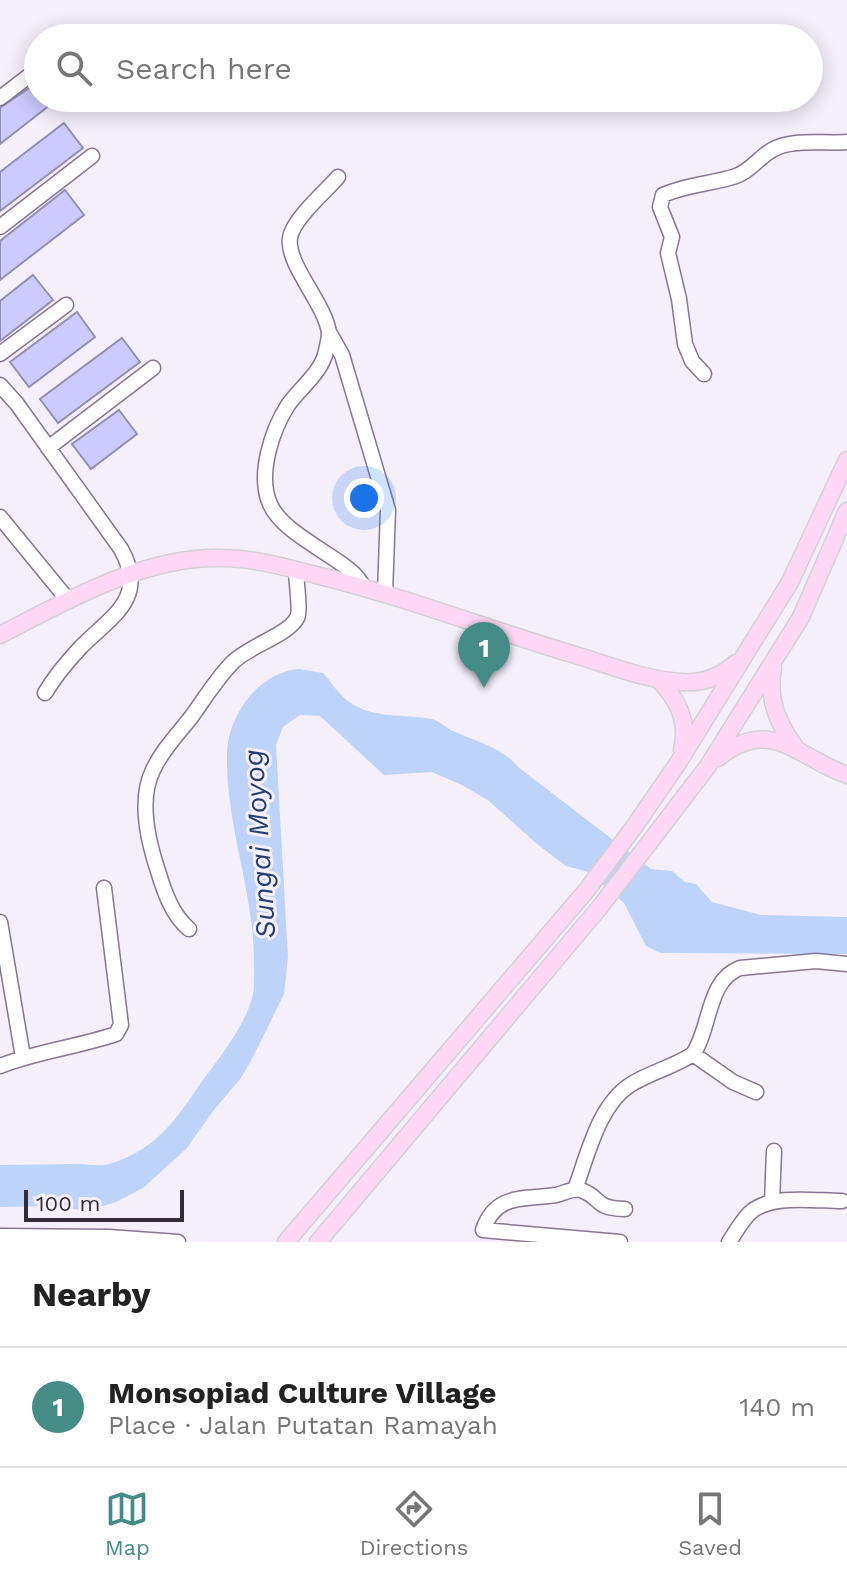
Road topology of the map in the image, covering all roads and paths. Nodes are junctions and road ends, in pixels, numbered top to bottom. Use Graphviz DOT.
graph roads {
  1 [pos="24,80"];
  2 [pos="0,98"];
  3 [pos="847,142"];
  4 [pos="92,156"];
  5 [pos="338,177"];
  6 [pos="0,227"];
  7 [pos="66,305"];
  8 [pos="329,332"];
  9 [pos="0,354"];
  10 [pos="153,368"];
  11 [pos="704,374"];
  12 [pos="0,385"];
  13 [pos="48,448"];
  14 [pos="847,460"];
  15 [pos="847,511"];
  16 [pos="0,517"];
  17 [pos="296,570"];
  18 [pos="131,574"];
  19 [pos="363,587"];
  20 [pos="385,593"];
  21 [pos="68,600"];
  22 [pos="0,635"];
  23 [pos="749,651"];
  24 [pos="775,659"];
  25 [pos="658,679"];
  26 [pos="45,693"];
  27 [pos="796,748"];
  28 [pos="678,763"];
  29 [pos="708,766"];
  30 [pos="847,775"];
  31 [pos="104,888"];
  32 [pos="0,922"];
  33 [pos="189,929"];
  34 [pos="847,964"];
  35 [pos="693,1054"];
  36 [pos="23,1057"];
  37 [pos="0,1066"];
  38 [pos="756,1092"];
  39 [pos="774,1151"];
  40 [pos="575,1189"];
  41 [pos="842,1201"];
  42 [pos="772,1202"];
  43 [pos="625,1209"];
  44 [pos="0,1236"];
  45 [pos="178,1242"];
  46 [pos="286,1242"];
  47 [pos="318,1242"];
  48 [pos="620,1242"];
  49 [pos="729,1242"];
  1 -- 2 [label="street"];
  3 -- 11 [label="street"];
  4 -- 6 [label="street"];
  5 -- 8 [label="street"];
  7 -- 9 [label="street"];
  8 -- 19 [label="street"];
  8 -- 20 [label="street"];
  10 -- 13 [label="street"];
  12 -- 13 [label="street"];
  13 -- 18 [label="street"];
  14 -- 23 [label="main road"];
  15 -- 24 [label="main road"];
  16 -- 21 [label="street"];
  17 -- 18 [label="main road"];
  17 -- 19 [label="main road"];
  17 -- 33 [label="street"];
  18 -- 21 [label="main road"];
  18 -- 26 [label="street"];
  19 -- 20 [label="main road"];
  20 -- 25 [label="main road"];
  21 -- 22 [label="main road"];
  23 -- 25 [label="main road"];
  23 -- 28 [label="main road"];
  24 -- 27 [label="main road"];
  24 -- 29 [label="main road"];
  25 -- 28 [label="main road"];
  27 -- 29 [label="main road"];
  27 -- 30 [label="main road"];
  28 -- 46 [label="main road"];
  29 -- 47 [label="main road"];
  31 -- 36 [label="street"];
  32 -- 36 [label="street"];
  34 -- 35 [label="street"];
  35 -- 38 [label="street"];
  35 -- 40 [label="street"];
  36 -- 37 [label="street"];
  39 -- 42 [label="street"];
  40 -- 43 [label="street"];
  40 -- 48 [label="street"];
  41 -- 42 [label="street"];
  42 -- 49 [label="street"];
  44 -- 45 [label="street"];
}
